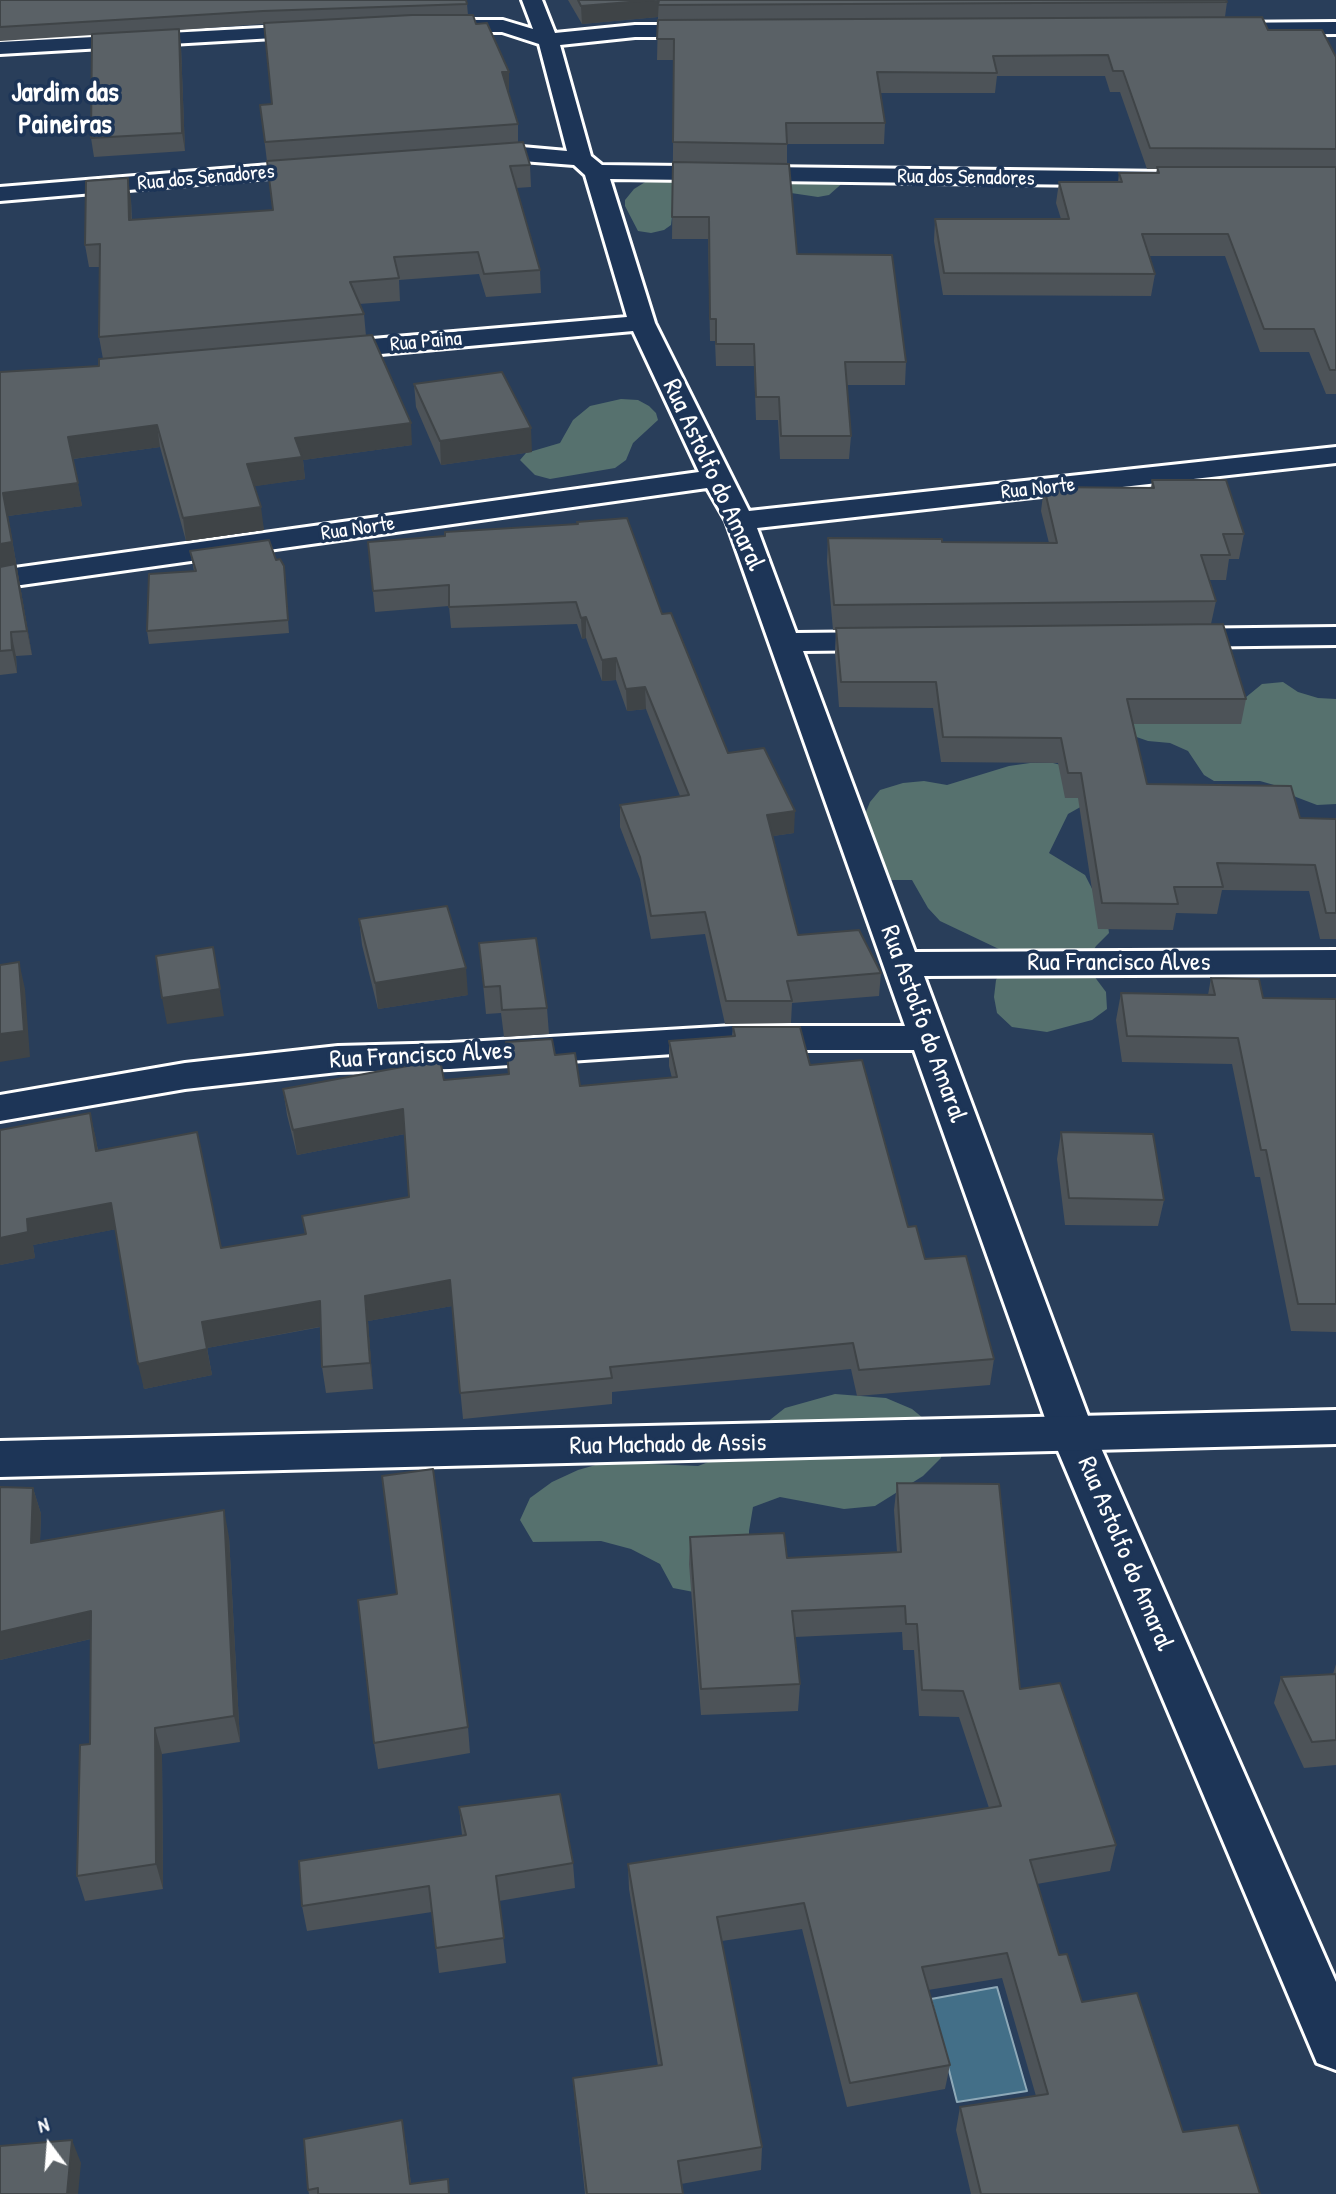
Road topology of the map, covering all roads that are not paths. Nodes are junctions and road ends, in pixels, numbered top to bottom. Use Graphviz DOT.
graph roads {
  1 [pos="532,0"];
  2 [pos="1325,9"];
  3 [pos="413,26"];
  4 [pos="1198,29"];
  5 [pos="1336,29"];
  6 [pos="344,30"];
  7 [pos="730,31"];
  8 [pos="548,40"];
  9 [pos="0,48"];
  10 [pos="450,158"];
  11 [pos="588,166"];
  12 [pos="341,167"];
  13 [pos="1188,179"];
  14 [pos="0,194"];
  15 [pos="642,323"];
  16 [pos="301,353"];
  17 [pos="1336,454"];
  18 [pos="716,478"];
  19 [pos="740,521"];
  20 [pos="0,579"];
  21 [pos="1336,636"];
  22 [pos="1143,638"];
  23 [pos="908,640"];
  24 [pos="784,642"];
  25 [pos="1336,962"];
  26 [pos="902,964"];
  27 [pos="929,1038"];
  28 [pos="0,1108"];
  29 [pos="1336,1427"];
  30 [pos="1072,1432"];
  31 [pos="0,1459"];
  32 [pos="1336,2044"];
  1 -- 8 [label="street, Rua Astolfo do Amaral"];
  2 -- 5 [label="street"];
  3 -- 8 [label="street"];
  4 -- 5 [label="street"];
  6 -- 9 [label="street"];
  7 -- 8 [label="street"];
  8 -- 11 [label="street, Rua Astolfo do Amaral"];
  10 -- 11 [label="street, Rua dos Senadores"];
  11 -- 13 [label="street, Rua dos Senadores"];
  11 -- 15 [label="street, Rua Astolfo do Amaral"];
  12 -- 14 [label="street, Rua dos Senadores"];
  15 -- 16 [label="street, Rua Paina"];
  15 -- 18 [label="street, Rua Astolfo do Amaral"];
  17 -- 19 [label="street, Rua Norte"];
  18 -- 19 [label="street, Rua Astolfo do Amaral"];
  18 -- 20 [label="street, Rua Norte"];
  19 -- 24 [label="street, Rua Astolfo do Amaral"];
  21 -- 22 [label="street"];
  23 -- 24 [label="street"];
  24 -- 26 [label="street, Rua Astolfo do Amaral"];
  25 -- 26 [label="street, Rua Francisco Alves"];
  26 -- 27 [label="street, Rua Astolfo do Amaral"];
  27 -- 28 [label="street, Rua Francisco Alves"];
  27 -- 30 [label="street, Rua Astolfo do Amaral"];
  29 -- 30 [label="street, Rua Machado de Assis"];
  30 -- 31 [label="street, Rua Machado de Assis"];
  30 -- 32 [label="street, Rua Astolfo do Amaral"];
}
